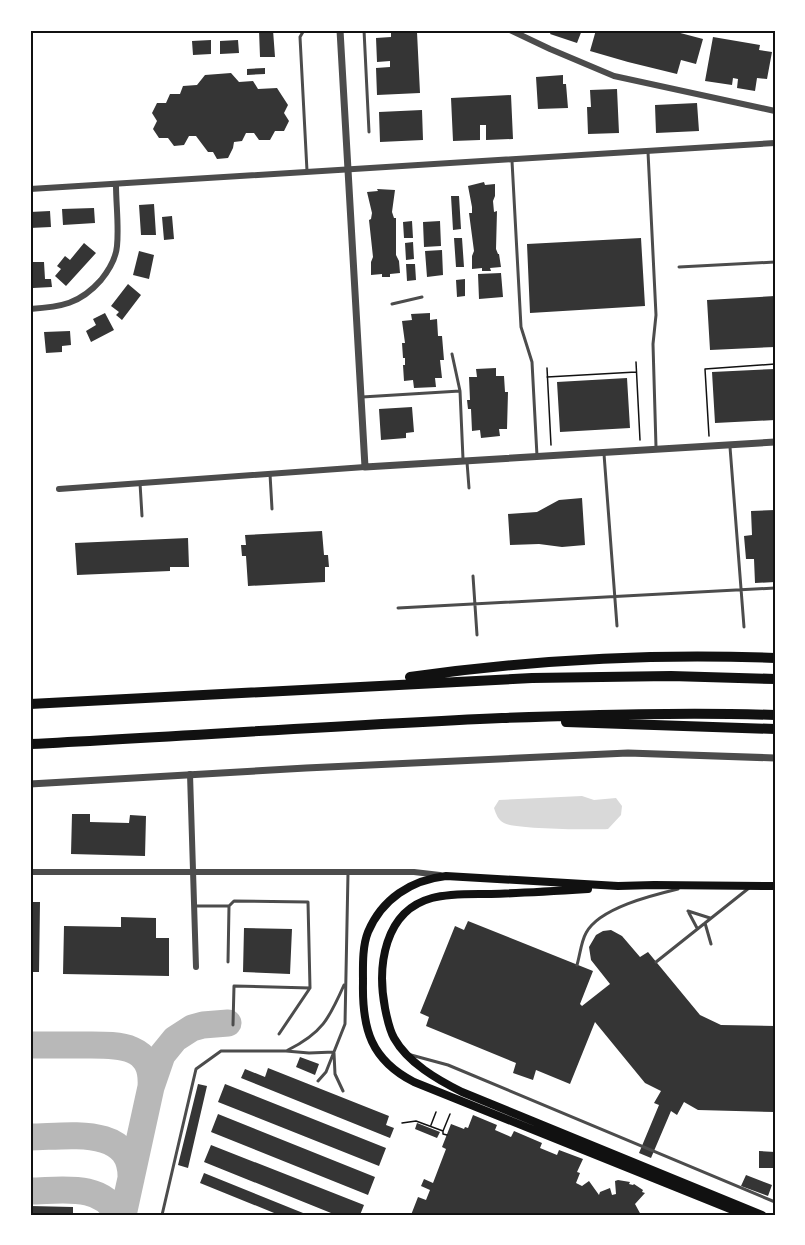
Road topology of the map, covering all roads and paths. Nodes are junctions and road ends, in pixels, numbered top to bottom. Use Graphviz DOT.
graph roads {
  1 [pos="304,30"];
  2 [pos="340,30"];
  3 [pos="364,30"];
  4 [pos="510,30"];
  5 [pos="775,111"];
  6 [pos="369,132"];
  7 [pos="775,143"];
  8 [pos="648,152"];
  9 [pos="512,160"];
  10 [pos="348,171"];
  11 [pos="308,173"];
  12 [pos="116,184"];
  13 [pos="30,189"];
  14 [pos="775,262"];
  15 [pos="679,267"];
  16 [pos="422,297"];
  17 [pos="392,304"];
  18 [pos="30,309"];
  19 [pos="452,354"];
  20 [pos="636,362"];
  21 [pos="775,364"];
  22 [pos="547,368"];
  23 [pos="636,372"];
  24 [pos="547,377"];
  25 [pos="459,391"];
  26 [pos="361,397"];
  27 [pos="709,436"];
  28 [pos="640,440"];
  29 [pos="775,442"];
  30 [pos="730,444"];
  31 [pos="551,445"];
  32 [pos="656,449"];
  33 [pos="604,452"];
  34 [pos="537,456"];
  35 [pos="465,461"];
  36 [pos="365,467"];
  37 [pos="270,474"];
  38 [pos="140,483"];
  39 [pos="469,488"];
  40 [pos="58,489"];
  41 [pos="272,509"];
  42 [pos="142,516"];
  43 [pos="473,576"];
  44 [pos="775,588"];
  45 [pos="741,590"];
  46 [pos="615,597"];
  47 [pos="475,604"];
  48 [pos="398,608"];
  49 [pos="617,626"];
  50 [pos="744,627"];
  51 [pos="477,634"];
  52 [pos="775,658"];
  53 [pos="775,679"];
  54 [pos="336,687"];
  55 [pos="30,704"];
  56 [pos="775,715"];
  57 [pos="461,720"];
  58 [pos="775,729"];
  59 [pos="30,744"];
  60 [pos="775,758"];
  61 [pos="190,774"];
  62 [pos="30,784"];
  63 [pos="30,872"];
  64 [pos="193,873"];
  65 [pos="348,873"];
  66 [pos="447,876"];
  67 [pos="694,885"];
  68 [pos="618,886"];
  69 [pos="751,886"];
  70 [pos="775,886"];
  71 [pos="194,906"];
  72 [pos="229,906"];
  73 [pos="710,918"];
  74 [pos="705,922"];
  75 [pos="697,929"];
  76 [pos="711,944"];
  77 [pos="228,962"];
  78 [pos="656,962"];
  79 [pos="577,965"];
  80 [pos="196,967"];
  81 [pos="346,981"];
  82 [pos="310,988"];
  83 [pos="233,1025"];
  84 [pos="279,1034"];
  85 [pos="286,1051"];
  86 [pos="334,1052"];
  87 [pos="406,1053"];
  88 [pos="318,1081"];
  89 [pos="343,1091"];
  90 [pos="436,1112"];
  91 [pos="450,1114"];
  92 [pos="402,1123"];
  93 [pos="430,1126"];
  94 [pos="443,1131"];
  95 [pos="447,1135"];
  96 [pos="775,1202"];
  97 [pos="162,1215"];
  98 [pos="745,1215"];
  99 [pos="762,1215"];
  1 -- 11 [label="lane"];
  2 -- 10 [label="street"];
  3 -- 6 [label="lane"];
  4 -- 5 [label="street"];
  7 -- 8 [label="street"];
  8 -- 9 [label="street"];
  8 -- 32 [label="lane"];
  9 -- 10 [label="street"];
  9 -- 34 [label="lane"];
  10 -- 11 [label="street"];
  10 -- 26 [label="street"];
  11 -- 12 [label="street"];
  12 -- 13 [label="street"];
  12 -- 18 [label="street"];
  14 -- 15 [label="lane"];
  16 -- 17 [label="lane"];
  19 -- 25 [label="lane"];
  20 -- 23 [label="path"];
  21 -- 27 [label="path"];
  22 -- 24 [label="path"];
  23 -- 24 [label="path"];
  23 -- 28 [label="path"];
  24 -- 31 [label="path"];
  25 -- 26 [label="lane"];
  25 -- 35 [label="lane"];
  26 -- 36 [label="street"];
  29 -- 30 [label="street"];
  30 -- 32 [label="street"];
  30 -- 45 [label="lane"];
  32 -- 33 [label="street"];
  33 -- 34 [label="street"];
  33 -- 46 [label="lane"];
  34 -- 35 [label="street"];
  35 -- 36 [label="street"];
  35 -- 39 [label="lane"];
  36 -- 37 [label="street"];
  37 -- 38 [label="street"];
  37 -- 41 [label="lane"];
  38 -- 40 [label="street"];
  38 -- 42 [label="lane"];
  43 -- 47 [label="lane"];
  44 -- 45 [label="lane"];
  45 -- 46 [label="lane"];
  45 -- 50 [label="lane"];
  46 -- 47 [label="lane"];
  46 -- 49 [label="lane"];
  47 -- 48 [label="lane"];
  47 -- 51 [label="lane"];
  52 -- 54 [label="highway"];
  53 -- 54 [label="highway"];
  54 -- 55 [label="highway"];
  56 -- 57 [label="highway"];
  57 -- 58 [label="highway"];
  57 -- 59 [label="highway"];
  60 -- 61 [label="street"];
  61 -- 62 [label="street"];
  61 -- 64 [label="street"];
  63 -- 64 [label="street"];
  64 -- 65 [label="street"];
  64 -- 71 [label="street"];
  65 -- 66 [label="street"];
  65 -- 81 [label="lane"];
  66 -- 68 [label="main road"];
  66 -- 98 [label="main road"];
  67 -- 68 [label="main road"];
  67 -- 69 [label="main road"];
  67 -- 79 [label="lane"];
  68 -- 87 [label="main road"];
  69 -- 70 [label="main road"];
  69 -- 73 [label="lane"];
  71 -- 72 [label="lane"];
  71 -- 80 [label="street"];
  72 -- 77 [label="lane"];
  72 -- 82 [label="lane"];
  73 -- 74 [label="lane"];
  73 -- 75 [label="lane"];
  74 -- 75 [label="lane"];
  74 -- 76 [label="lane"];
  75 -- 78 [label="lane"];
  81 -- 85 [label="lane"];
  81 -- 86 [label="lane"];
  82 -- 83 [label="lane"];
  82 -- 84 [label="lane"];
  85 -- 86 [label="lane"];
  85 -- 97 [label="lane"];
  86 -- 88 [label="lane"];
  86 -- 89 [label="lane"];
  87 -- 96 [label="lane"];
  87 -- 99 [label="main road"];
  90 -- 93 [label="path"];
  91 -- 94 [label="path"];
  92 -- 93 [label="path"];
  93 -- 94 [label="path"];
  94 -- 95 [label="path"];
}
